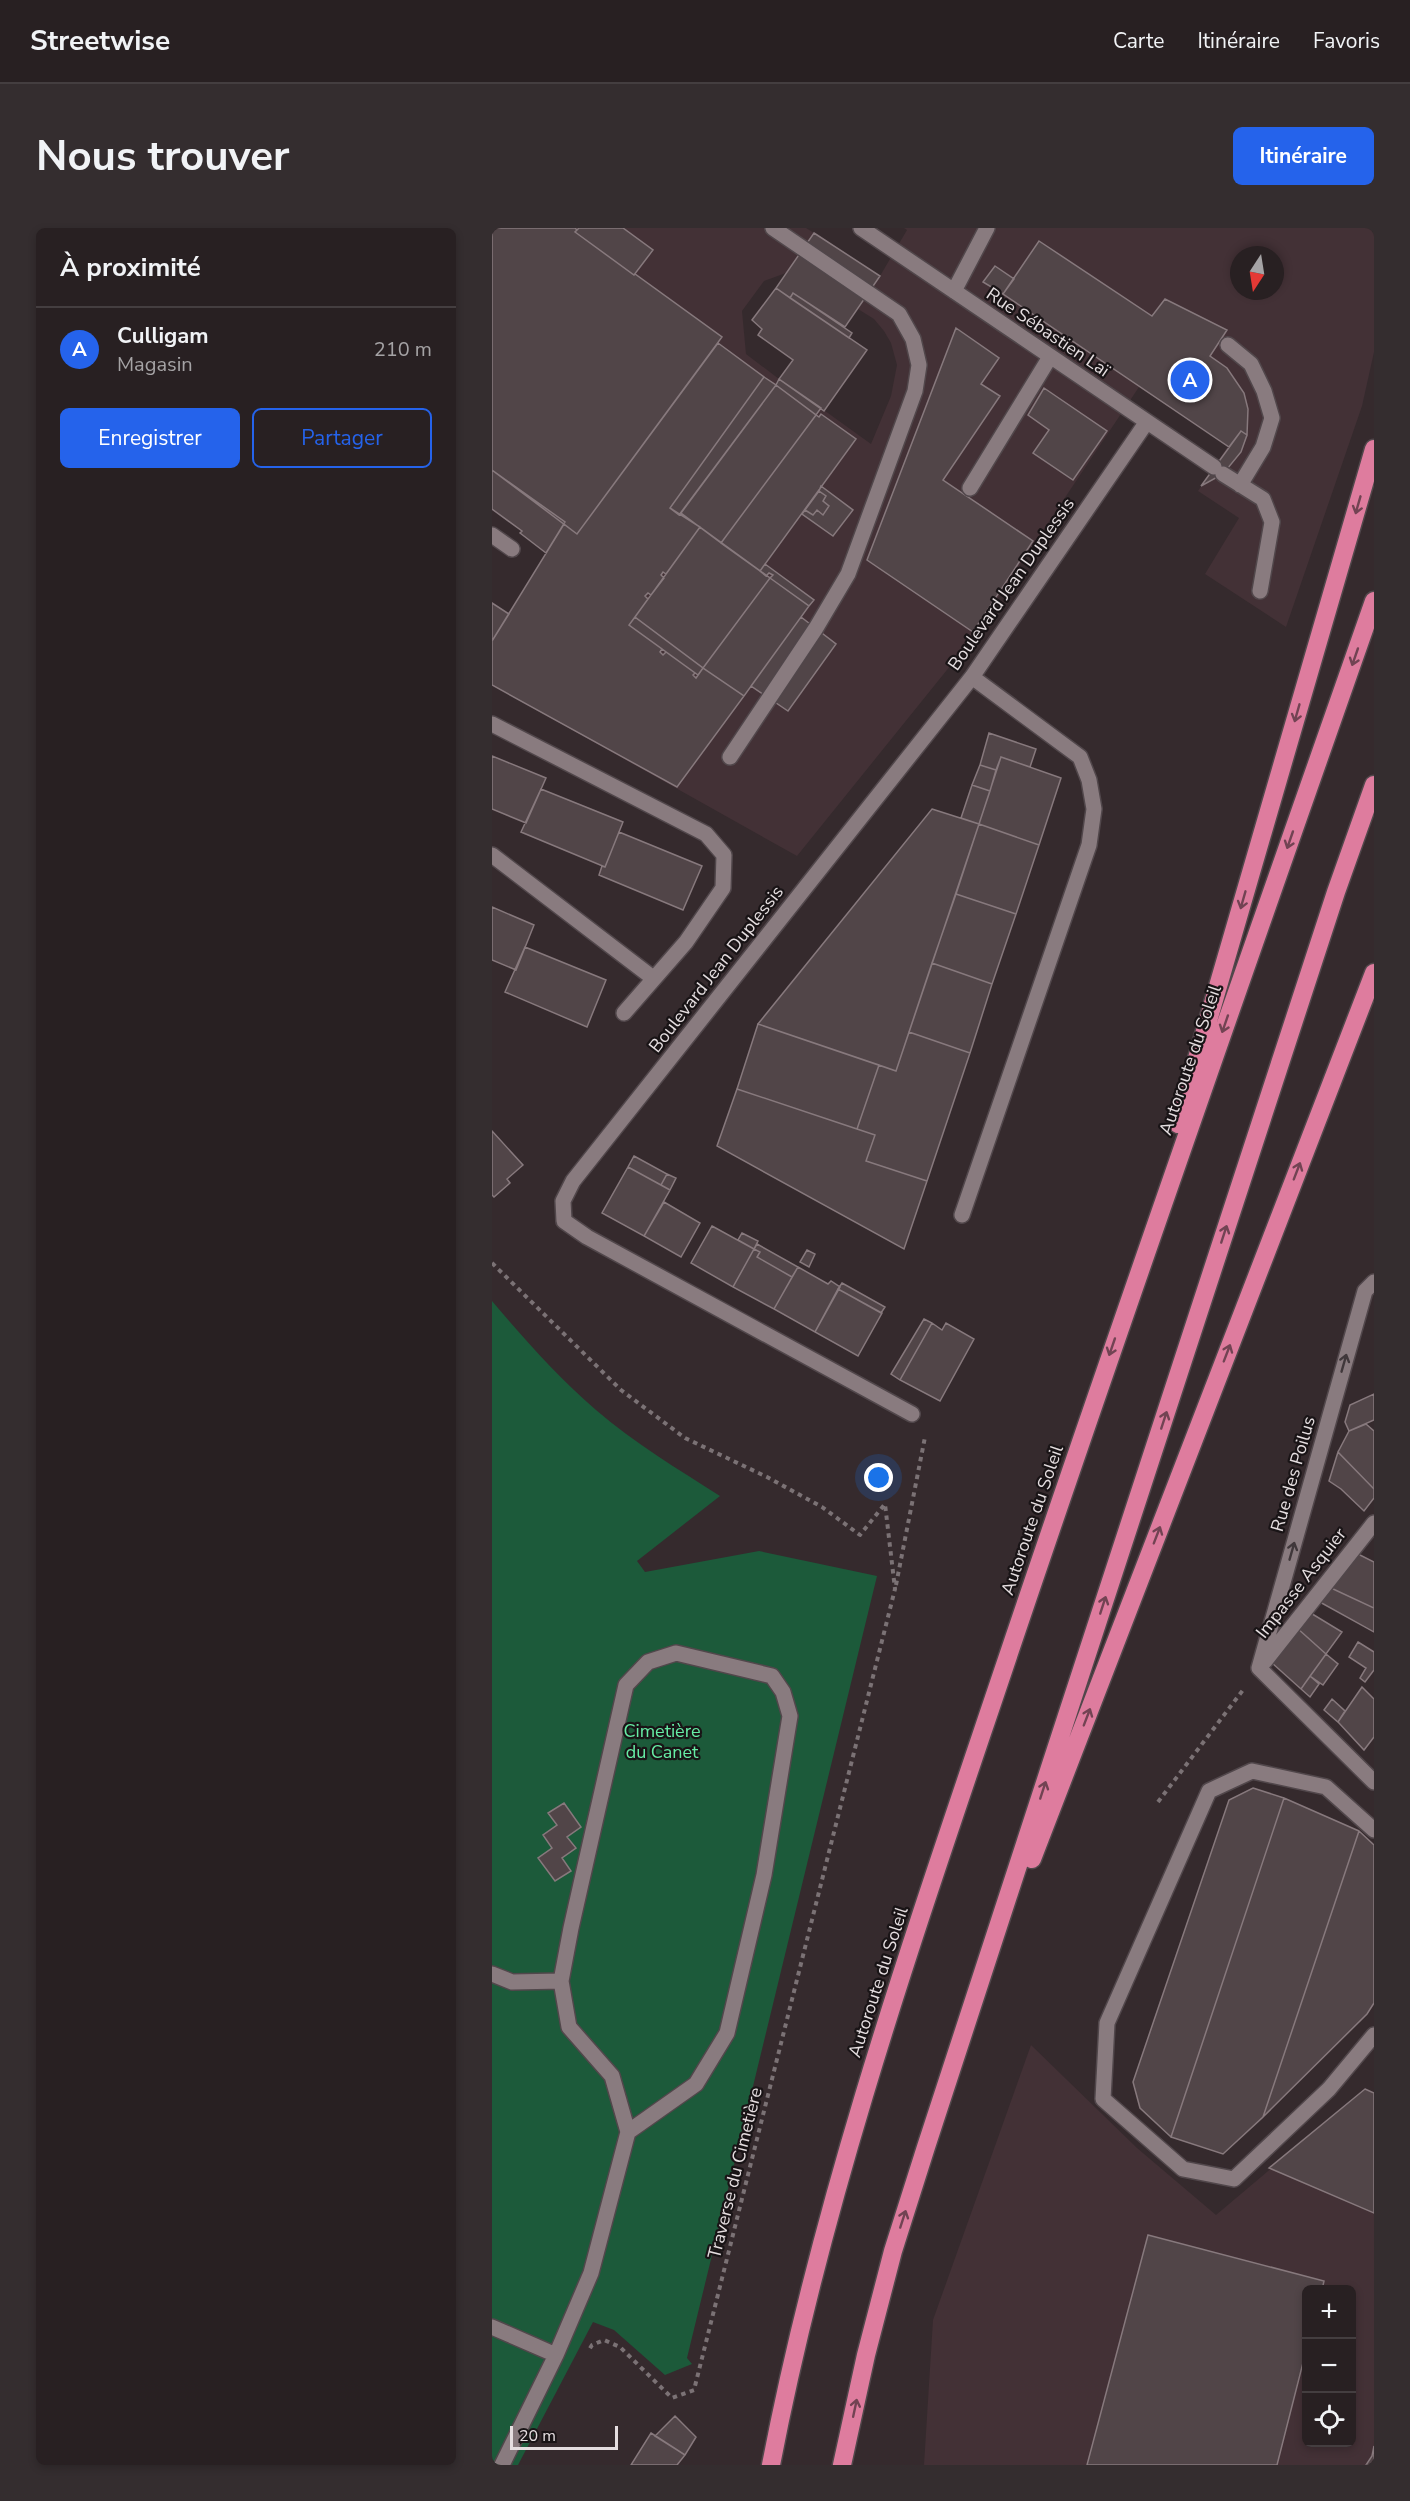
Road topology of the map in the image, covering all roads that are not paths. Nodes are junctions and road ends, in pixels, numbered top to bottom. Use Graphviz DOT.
graph roads {
  1 [pos="773,228"];
  2 [pos="861,228"];
  3 [pos="987,228"];
  4 [pos="954,291"];
  5 [pos="1228,345"];
  6 [pos="1050,357"];
  7 [pos="1146,423"];
  8 [pos="1374,449"];
  9 [pos="1240,485"];
  10 [pos="970,488"];
  11 [pos="492,535"];
  12 [pos="512,549"];
  13 [pos="1260,591"];
  14 [pos="1374,601"];
  15 [pos="972,677"];
  16 [pos="492,724"];
  17 [pos="730,758"];
  18 [pos="1374,785"];
  19 [pos="492,855"];
  20 [pos="1374,973"];
  21 [pos="653,978"];
  22 [pos="1374,985"];
  23 [pos="624,1013"];
  24 [pos="1353,1026"];
  25 [pos="962,1215"];
  26 [pos="1369,1287"];
  27 [pos="1122,1318"];
  28 [pos="912,1414"];
  29 [pos="1374,1523"];
  30 [pos="1259,1668"];
  31 [pos="1374,1782"];
  32 [pos="1374,1830"];
  33 [pos="492,1974"];
  34 [pos="561,1981"];
  35 [pos="1374,2035"];
  36 [pos="953,2066"];
  37 [pos="628,2132"];
  38 [pos="492,2327"];
  39 [pos="556,2355"];
  40 [pos="502,2465"];
  41 [pos="771,2465"];
  42 [pos="842,2465"];
  1 -- 17 [label="street"];
  2 -- 4 [label="street, Rue Sébastien Laï"];
  3 -- 4 [label="street"];
  4 -- 6 [label="street, Rue Sébastien Laï"];
  5 -- 9 [label="street"];
  6 -- 7 [label="street, Rue Sébastien Laï"];
  6 -- 10 [label="street"];
  7 -- 9 [label="street, Rue Sébastien Laï"];
  7 -- 15 [label="street, Boulevard Jean Duplessis"];
  8 -- 27 [label="highway, one-way"];
  9 -- 13 [label="street, Rue Sébastien Laï"];
  11 -- 12 [label="street"];
  14 -- 27 [label="highway, Autoroute du Soleil, one-way"];
  15 -- 25 [label="street"];
  15 -- 28 [label="street, Boulevard Jean Duplessis"];
  16 -- 21 [label="street"];
  36 -- 18 [label="highway, one-way"];
  19 -- 21 [label="street"];
  20 -- 24 [label="highway"];
  21 -- 23 [label="street"];
  22 -- 24 [label="highway"];
  36 -- 24 [label="highway, one-way"];
  30 -- 26 [label="street, Rue des Poilus, one-way"];
  27 -- 41 [label="highway, Autoroute du Soleil, one-way"];
  29 -- 30 [label="street, Impasse Asquier"];
  30 -- 31 [label="street"];
  32 -- 35 [label="street"];
  33 -- 34 [label="street"];
  34 -- 37 [label="street"];
  34 -- 37 [label="street"];
  42 -- 36 [label="highway, one-way"];
  37 -- 39 [label="street"];
  38 -- 39 [label="street"];
  39 -- 40 [label="street"];
}
